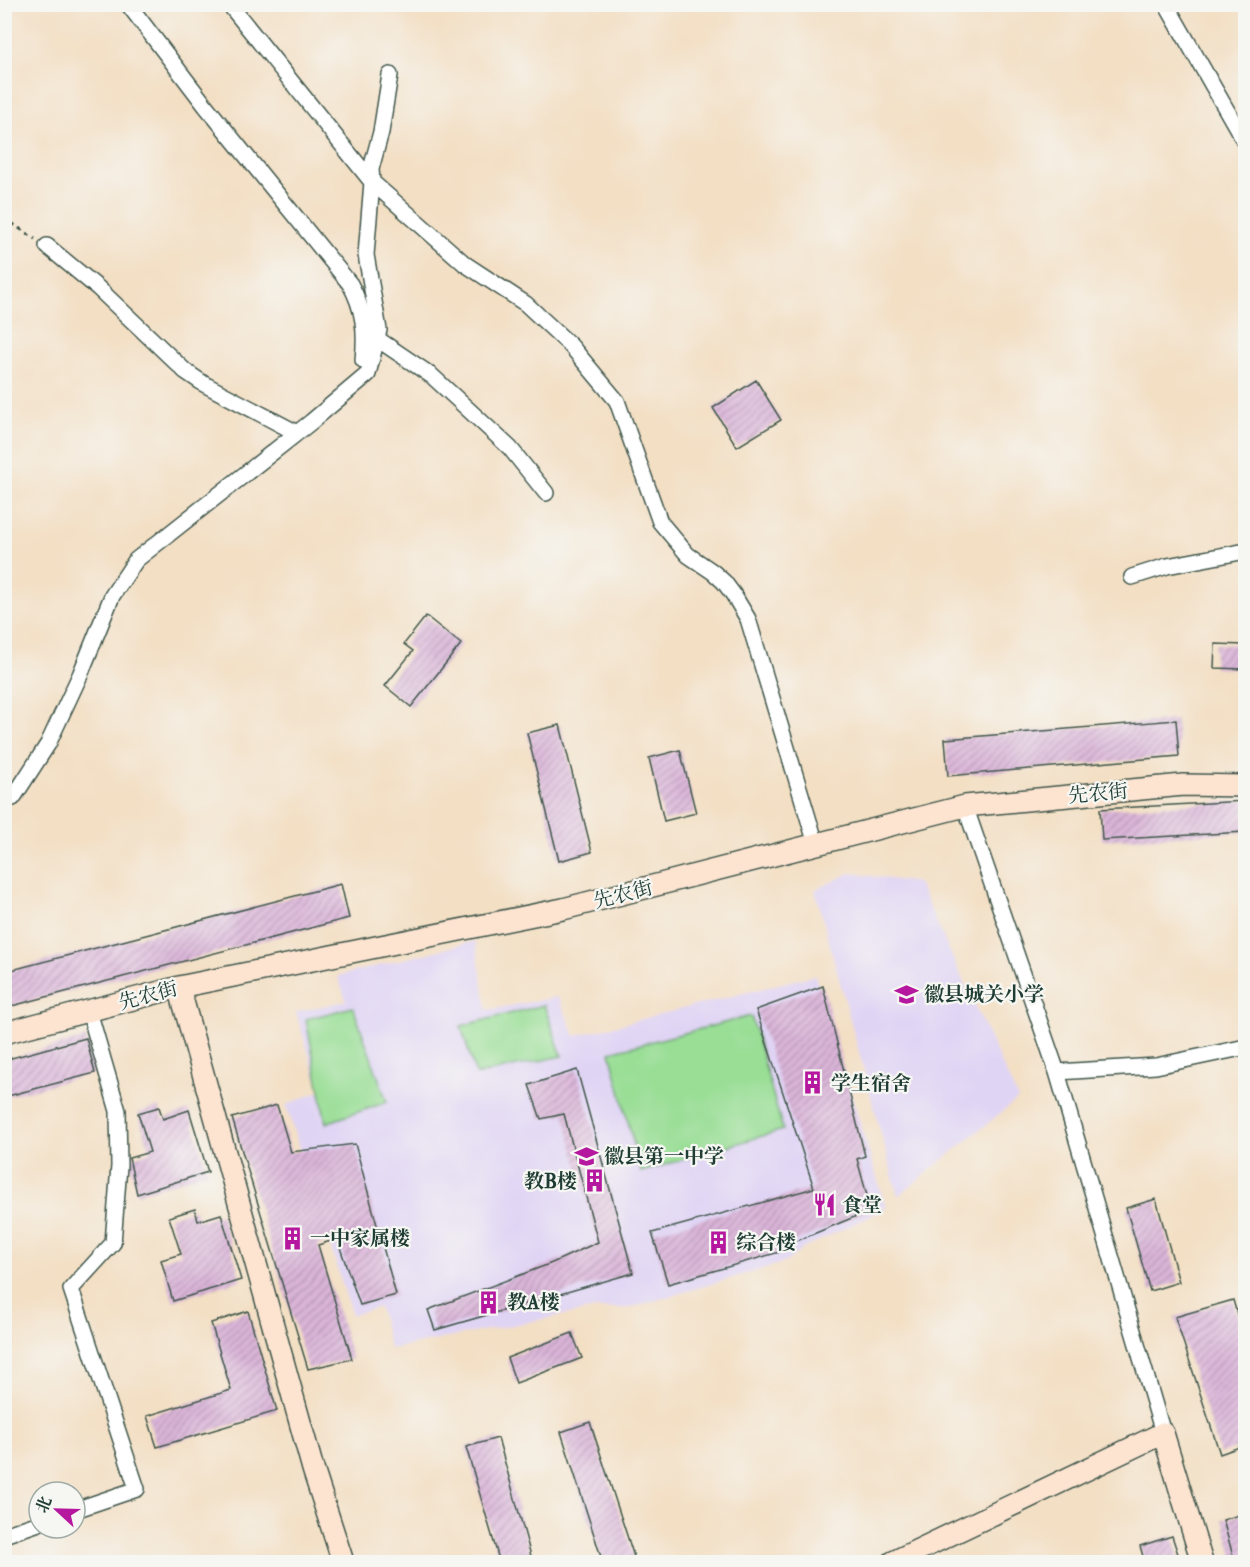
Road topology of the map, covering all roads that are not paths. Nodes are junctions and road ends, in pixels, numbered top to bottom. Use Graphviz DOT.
graph roads {
  1 [pos="128,4"];
  2 [pos="229,4"];
  3 [pos="1166,4"];
  4 [pos="390,75"];
  5 [pos="1245,144"];
  6 [pos="372,182"];
  7 [pos="47,246"];
  8 [pos="376,338"];
  9 [pos="368,374"];
  10 [pos="297,433"];
  11 [pos="546,493"];
  12 [pos="1245,551"];
  13 [pos="1132,577"];
  14 [pos="1245,786"];
  15 [pos="4,801"];
  16 [pos="965,806"];
  17 [pos="816,844"];
  18 [pos="179,987"];
  19 [pos="89,1011"];
  20 [pos="4,1033"];
  21 [pos="1245,1047"];
  22 [pos="1057,1072"];
  23 [pos="1163,1433"];
  24 [pos="87,1506"];
  25 [pos="27,1527"];
  26 [pos="4,1535"];
  27 [pos="343,1563"];
  28 [pos="893,1563"];
  29 [pos="1203,1563"];
  1 -- 9 [label="street"];
  2 -- 6 [label="street"];
  3 -- 5 [label="street"];
  4 -- 6 [label="street"];
  6 -- 8 [label="street"];
  6 -- 17 [label="street"];
  7 -- 10 [label="street"];
  8 -- 9 [label="street"];
  8 -- 11 [label="street"];
  9 -- 10 [label="street"];
  10 -- 15 [label="street"];
  12 -- 13 [label="street"];
  14 -- 16 [label="main road, 先农街"];
  16 -- 17 [label="main road, 先农街"];
  16 -- 22 [label="street"];
  17 -- 18 [label="main road, 先农街"];
  18 -- 19 [label="main road, 先农街"];
  18 -- 27 [label="main road"];
  19 -- 20 [label="main road, 先农街"];
  19 -- 24 [label="street"];
  21 -- 22 [label="street"];
  22 -- 23 [label="street"];
  23 -- 28 [label="main road"];
  23 -- 29 [label="main road"];
  25 -- 26 [label="street"];
}
